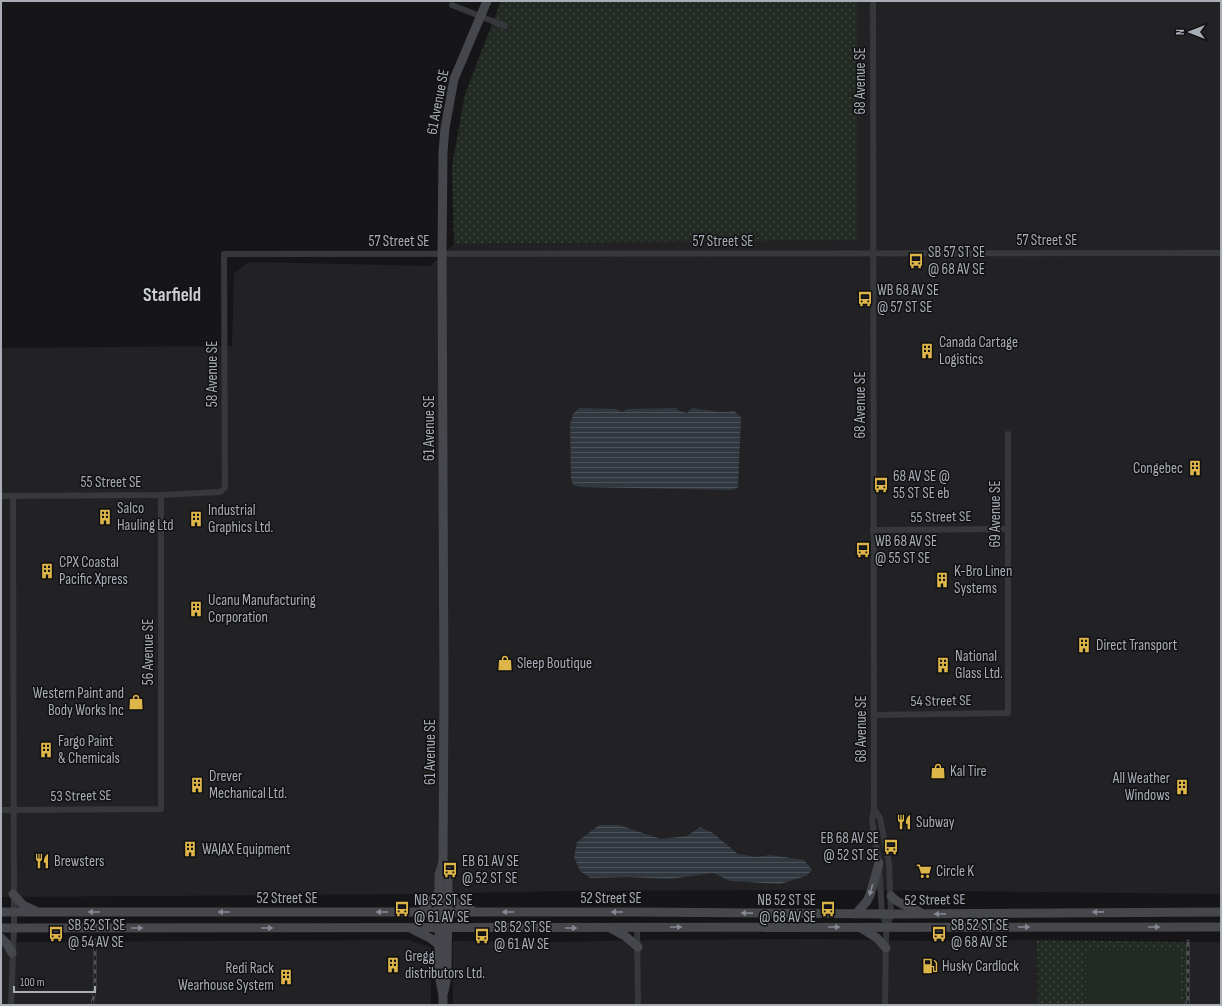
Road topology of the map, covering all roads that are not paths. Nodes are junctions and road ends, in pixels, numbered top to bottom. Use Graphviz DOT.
graph roads {
  1 [pos="487,1"];
  2 [pos="873,1"];
  3 [pos="452,5"];
  4 [pos="480,16"];
  5 [pos="505,26"];
  6 [pos="1221,253"];
  7 [pos="224,254"];
  8 [pos="442,254"];
  9 [pos="873,254"];
  10 [pos="1008,434"];
  11 [pos="220,492"];
  12 [pos="161,495"];
  13 [pos="1,496"];
  14 [pos="12,496"];
  15 [pos="1008,529"];
  16 [pos="873,530"];
  17 [pos="1008,713"];
  18 [pos="874,715"];
  19 [pos="161,809"];
  20 [pos="874,809"];
  21 [pos="1,810"];
  22 [pos="13,810"];
  23 [pos="879,863"];
  24 [pos="443,893"];
  25 [pos="13,894"];
  26 [pos="891,896"];
  27 [pos="1,912"];
  28 [pos="13,912"];
  29 [pos="37,912"];
  30 [pos="421,912"];
  31 [pos="443,912"];
  32 [pos="477,912"];
  33 [pos="1221,912"];
  34 [pos="856,914"];
  35 [pos="886,914"];
  36 [pos="922,914"];
  37 [pos="637,927"];
  38 [pos="860,927"];
  39 [pos="887,927"];
  40 [pos="1221,927"];
  41 [pos="1,928"];
  42 [pos="14,928"];
  43 [pos="411,928"];
  44 [pos="443,928"];
  45 [pos="609,928"];
  46 [pos="1,938"];
  47 [pos="439,945"];
  48 [pos="638,947"];
  49 [pos="886,948"];
  50 [pos="12,953"];
  51 [pos="443,1001"];
  52 [pos="11,1005"];
  53 [pos="638,1005"];
  54 [pos="885,1005"];
  1 -- 4 [label="main road, 61 Avenue SE"];
  2 -- 9 [label="street, 68 Avenue SE"];
  3 -- 4 [label="street"];
  4 -- 5 [label="street"];
  4 -- 8 [label="main road, 61 Avenue SE"];
  6 -- 9 [label="street, 57 Street SE"];
  7 -- 8 [label="street, 57 Street SE"];
  7 -- 11 [label="street, 58 Avenue SE"];
  8 -- 9 [label="street, 57 Street SE"];
  8 -- 24 [label="main road, 61 Avenue SE"];
  9 -- 16 [label="street, 68 Avenue SE"];
  10 -- 15 [label="street, 69 Avenue SE"];
  11 -- 12 [label="street, 55 Street SE"];
  12 -- 14 [label="street, 55 Street SE"];
  12 -- 19 [label="street, 56 Avenue SE"];
  13 -- 14 [label="street, 55 Street SE"];
  14 -- 22 [label="street"];
  15 -- 16 [label="street, 55 Street SE"];
  15 -- 17 [label="street, 69 Avenue SE"];
  16 -- 18 [label="street, 68 Avenue SE"];
  17 -- 18 [label="street, 54 Street SE"];
  18 -- 20 [label="street, 68 Avenue SE"];
  19 -- 22 [label="street, 53 Street SE"];
  20 -- 23 [label="street, 68 Avenue SE"];
  20 -- 26 [label="street, 68 Avenue SE"];
  21 -- 22 [label="street, 53 Street SE"];
  22 -- 25 [label="street"];
  23 -- 34 [label="main road, one-way"];
  23 -- 35 [label="street, 68 Avenue SE"];
  24 -- 30 [label="main road"];
  24 -- 31 [label="main road, 61 Avenue SE"];
  24 -- 32 [label="main road"];
  25 -- 28 [label="street"];
  25 -- 29 [label="main road"];
  26 -- 35 [label="street, 68 Avenue SE"];
  26 -- 36 [label="main road"];
  27 -- 28 [label="main road, 52 Street SE"];
  28 -- 29 [label="main road, 52 Street SE"];
  28 -- 42 [label="street"];
  30 -- 29 [label="main road, 52 Street SE, one-way"];
  30 -- 31 [label="main road, 52 Street SE"];
  31 -- 32 [label="main road, 52 Street SE"];
  31 -- 44 [label="main road, 61 Avenue SE"];
  34 -- 32 [label="main road, 52 Street SE, one-way"];
  33 -- 36 [label="main road, 52 Street SE, one-way"];
  34 -- 35 [label="main road, 52 Street SE"];
  35 -- 36 [label="main road, 52 Street SE"];
  35 -- 39 [label="street, 68 Avenue SE"];
  37 -- 38 [label="main road, 52 Street SE, one-way"];
  37 -- 45 [label="main road, 52 Street SE"];
  37 -- 48 [label="street"];
  38 -- 39 [label="main road, 52 Street SE"];
  38 -- 49 [label="main road"];
  39 -- 40 [label="main road, 52 Street SE, one-way"];
  39 -- 49 [label="street, 68 Avenue SE"];
  41 -- 42 [label="main road, 52 Street SE"];
  42 -- 43 [label="main road, 52 Street SE, one-way"];
  42 -- 50 [label="street"];
  43 -- 44 [label="main road, 52 Street SE"];
  43 -- 47 [label="main road"];
  44 -- 45 [label="main road, 52 Street SE, one-way"];
  44 -- 47 [label="main road, 61 Avenue SE"];
  44 -- 51 [label="main road, 61 Avenue SE"];
  45 -- 48 [label="main road"];
  46 -- 50 [label="main road"];
  47 -- 51 [label="main road, 61 Avenue SE"];
  48 -- 53 [label="street"];
  49 -- 54 [label="street, 68 Avenue SE"];
  50 -- 52 [label="street"];
}
